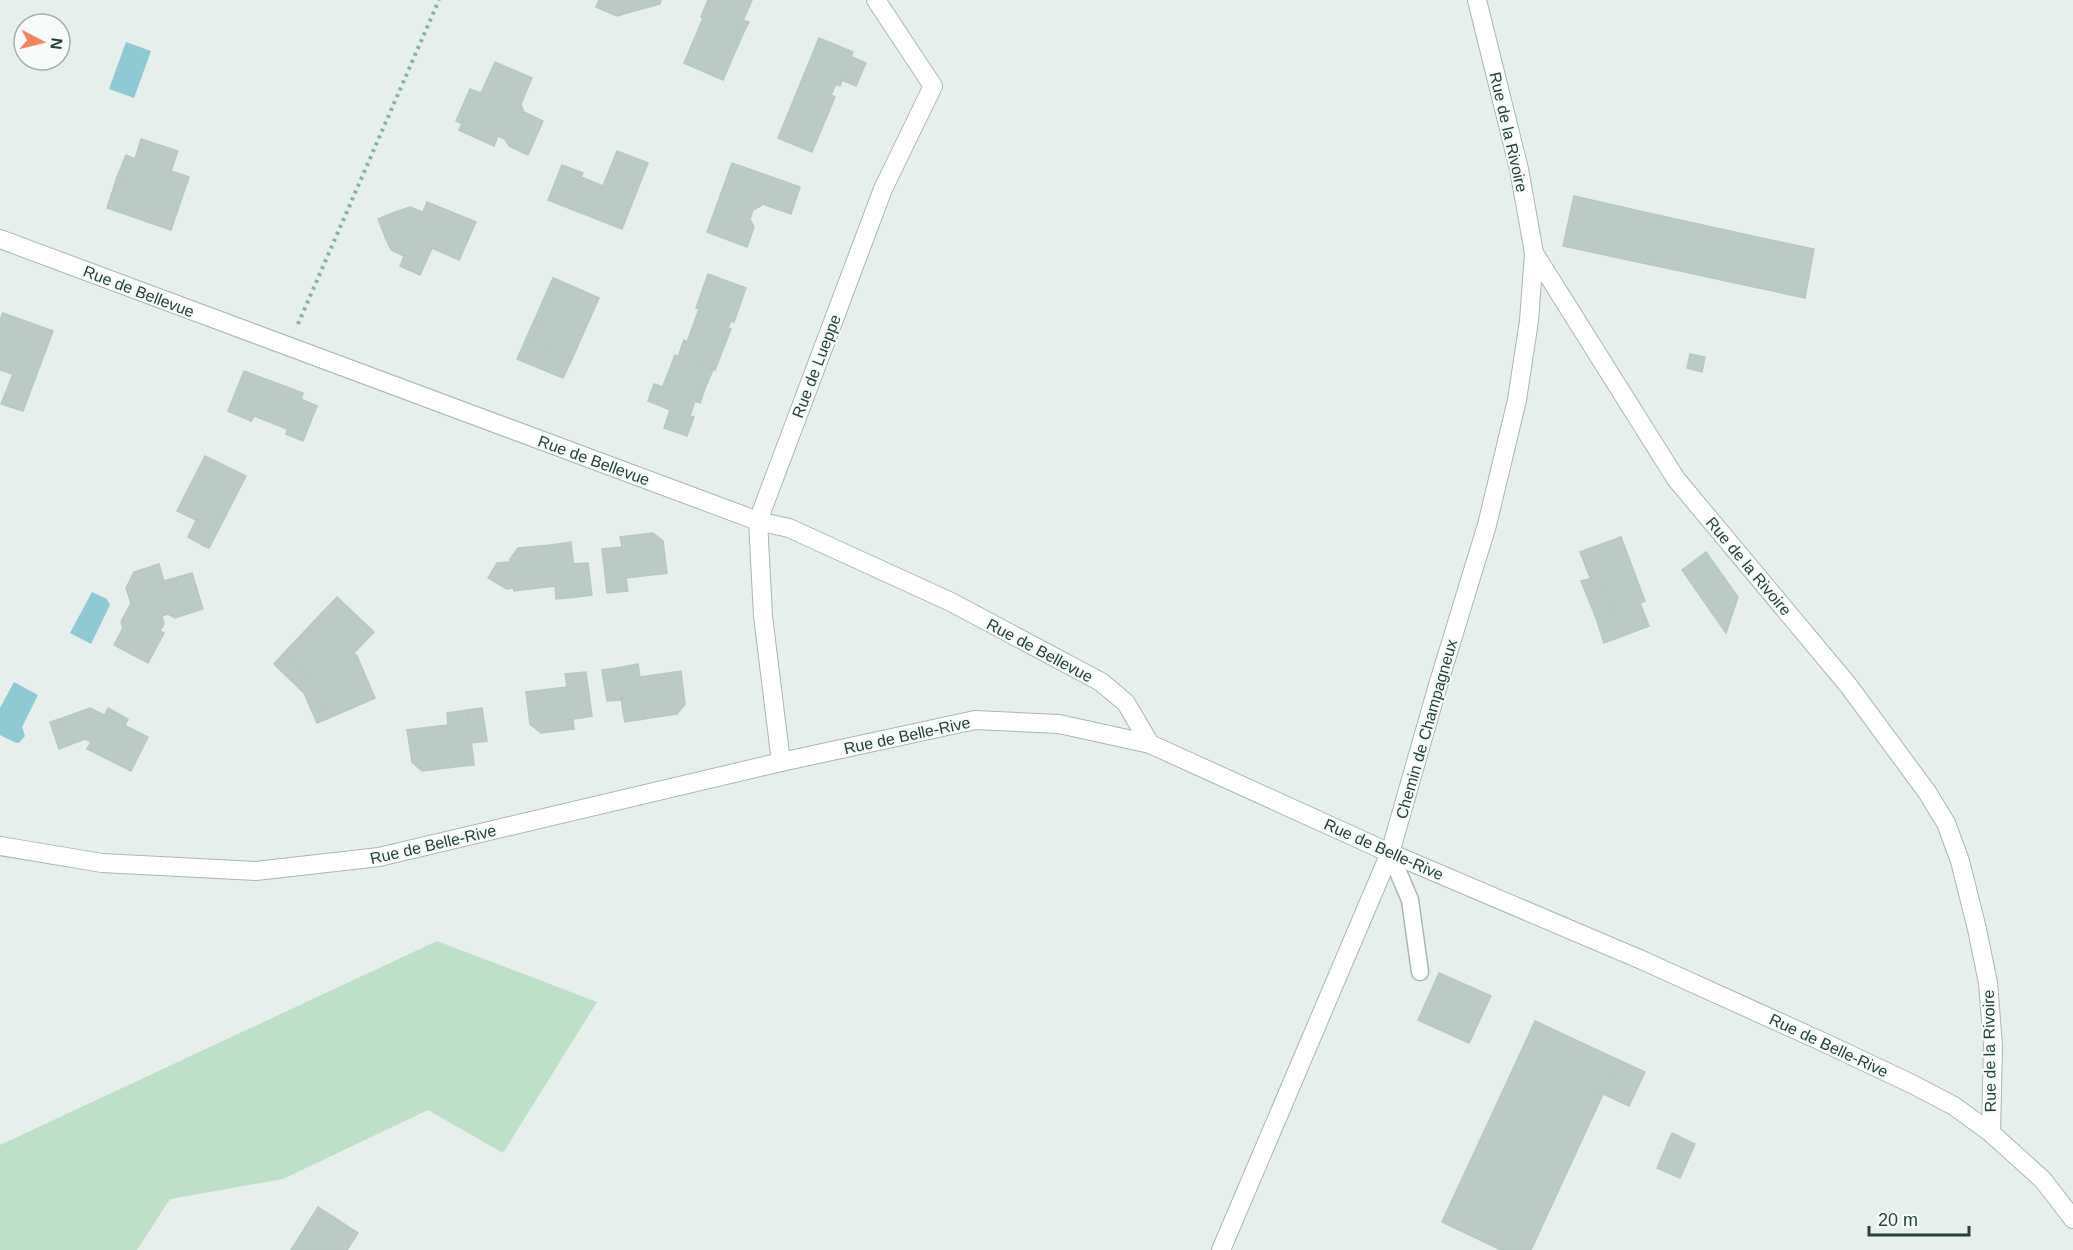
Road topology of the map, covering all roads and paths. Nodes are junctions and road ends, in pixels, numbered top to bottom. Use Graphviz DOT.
graph roads {
  1 [pos="439,0"];
  2 [pos="876,0"];
  3 [pos="1477,0"];
  4 [pos="0,238"];
  5 [pos="1534,253"];
  6 [pos="288,347"];
  7 [pos="758,521"];
  8 [pos="1150,744"];
  9 [pos="781,762"];
  10 [pos="0,846"];
  11 [pos="1390,854"];
  12 [pos="1420,972"];
  13 [pos="1991,1133"];
  14 [pos="2073,1219"];
  15 [pos="1221,1250"];
  1 -- 6 [label="path"];
  2 -- 7 [label="street, Rue de Lueppe"];
  3 -- 5 [label="street, Rue de la Rivoire"];
  4 -- 6 [label="street, Rue de Bellevue"];
  5 -- 11 [label="street, Chemin de Champagneux"];
  5 -- 13 [label="street, Rue de la Rivoire"];
  6 -- 7 [label="street, Rue de Bellevue"];
  7 -- 8 [label="street, Rue de Bellevue"];
  7 -- 9 [label="street, Rue de Lueppe"];
  8 -- 9 [label="street, Rue de Belle-Rive"];
  8 -- 11 [label="street, Rue de Belle-Rive"];
  9 -- 10 [label="street, Rue de Belle-Rive"];
  11 -- 12 [label="lane"];
  11 -- 13 [label="street, Rue de Belle-Rive"];
  11 -- 15 [label="street, Chemin de Champagneux"];
  13 -- 14 [label="street, Rue de Belle-Rive"];
}
